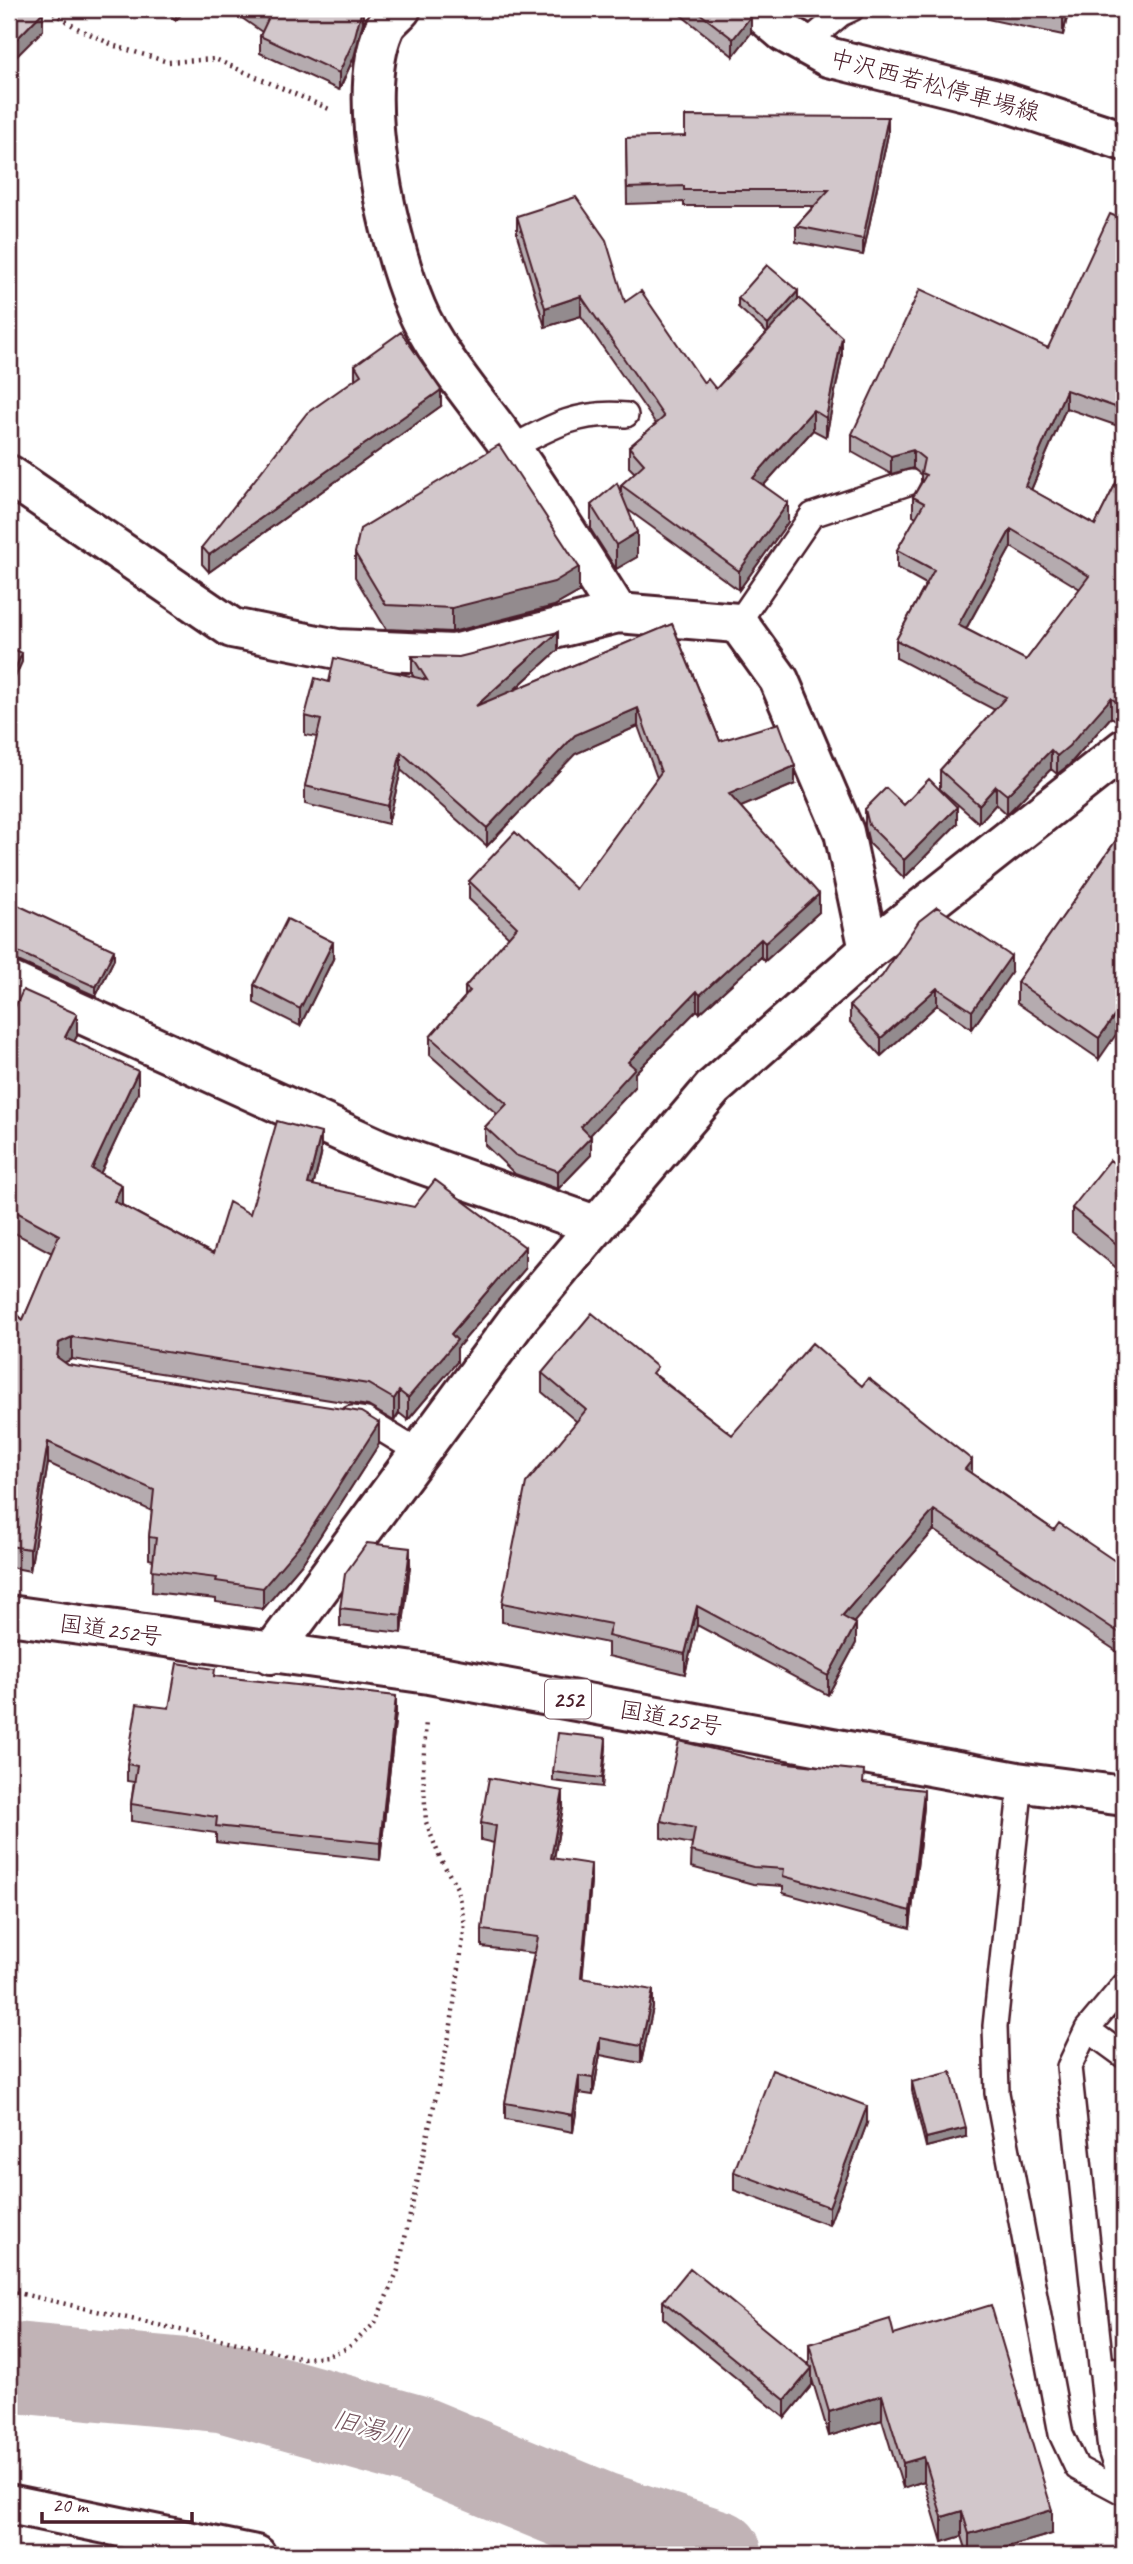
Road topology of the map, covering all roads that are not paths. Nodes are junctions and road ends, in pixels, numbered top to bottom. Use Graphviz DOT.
graph roads {
  1 [pos="401,9"];
  2 [pos="757,9"];
  3 [pos="852,9"];
  4 [pos="804,45"];
  5 [pos="1124,141"];
  6 [pos="626,415"];
  7 [pos="511,448"];
  8 [pos="9,475"];
  9 [pos="911,482"];
  10 [pos="618,613"];
  11 [pos="738,623"];
  12 [pos="1123,752"];
  13 [pos="869,950"];
  14 [pos="9,981"];
  15 [pos="595,1225"];
  16 [pos="326,1414"];
  17 [pos="420,1453"];
  18 [pos="9,1615"];
  19 [pos="271,1654"];
  20 [pos="1017,1782"];
  21 [pos="1124,1796"];
  22 [pos="1124,1986"];
  23 [pos="1087,2029"];
  24 [pos="1124,2056"];
  25 [pos="1124,2369"];
  26 [pos="1101,2371"];
  27 [pos="1124,2493"];
  28 [pos="9,2504"];
  29 [pos="256,2555"];
  1 -- 7 [label="main road"];
  2 -- 4 [label="main road, 中沢西若松停車場線"];
  3 -- 4 [label="lane"];
  4 -- 5 [label="main road, 中沢西若松停車場線"];
  6 -- 7 [label="lane"];
  7 -- 10 [label="main road"];
  8 -- 10 [label="main road"];
  9 -- 11 [label="lane"];
  10 -- 11 [label="main road"];
  11 -- 13 [label="main road"];
  12 -- 13 [label="main road"];
  13 -- 15 [label="main road"];
  14 -- 15 [label="main road"];
  15 -- 17 [label="main road"];
  16 -- 17 [label="lane"];
  17 -- 19 [label="main road"];
  18 -- 19 [label="main road, 国道252号 / 252"];
  19 -- 20 [label="main road, 国道252号 / 252"];
  20 -- 21 [label="main road, 国道252号 / 252"];
  20 -- 27 [label="lane"];
  22 -- 23 [label="lane"];
  23 -- 24 [label="lane"];
  23 -- 26 [label="lane"];
  25 -- 26 [label="lane"];
  26 -- 27 [label="lane"];
  28 -- 29 [label="main road"];
}
